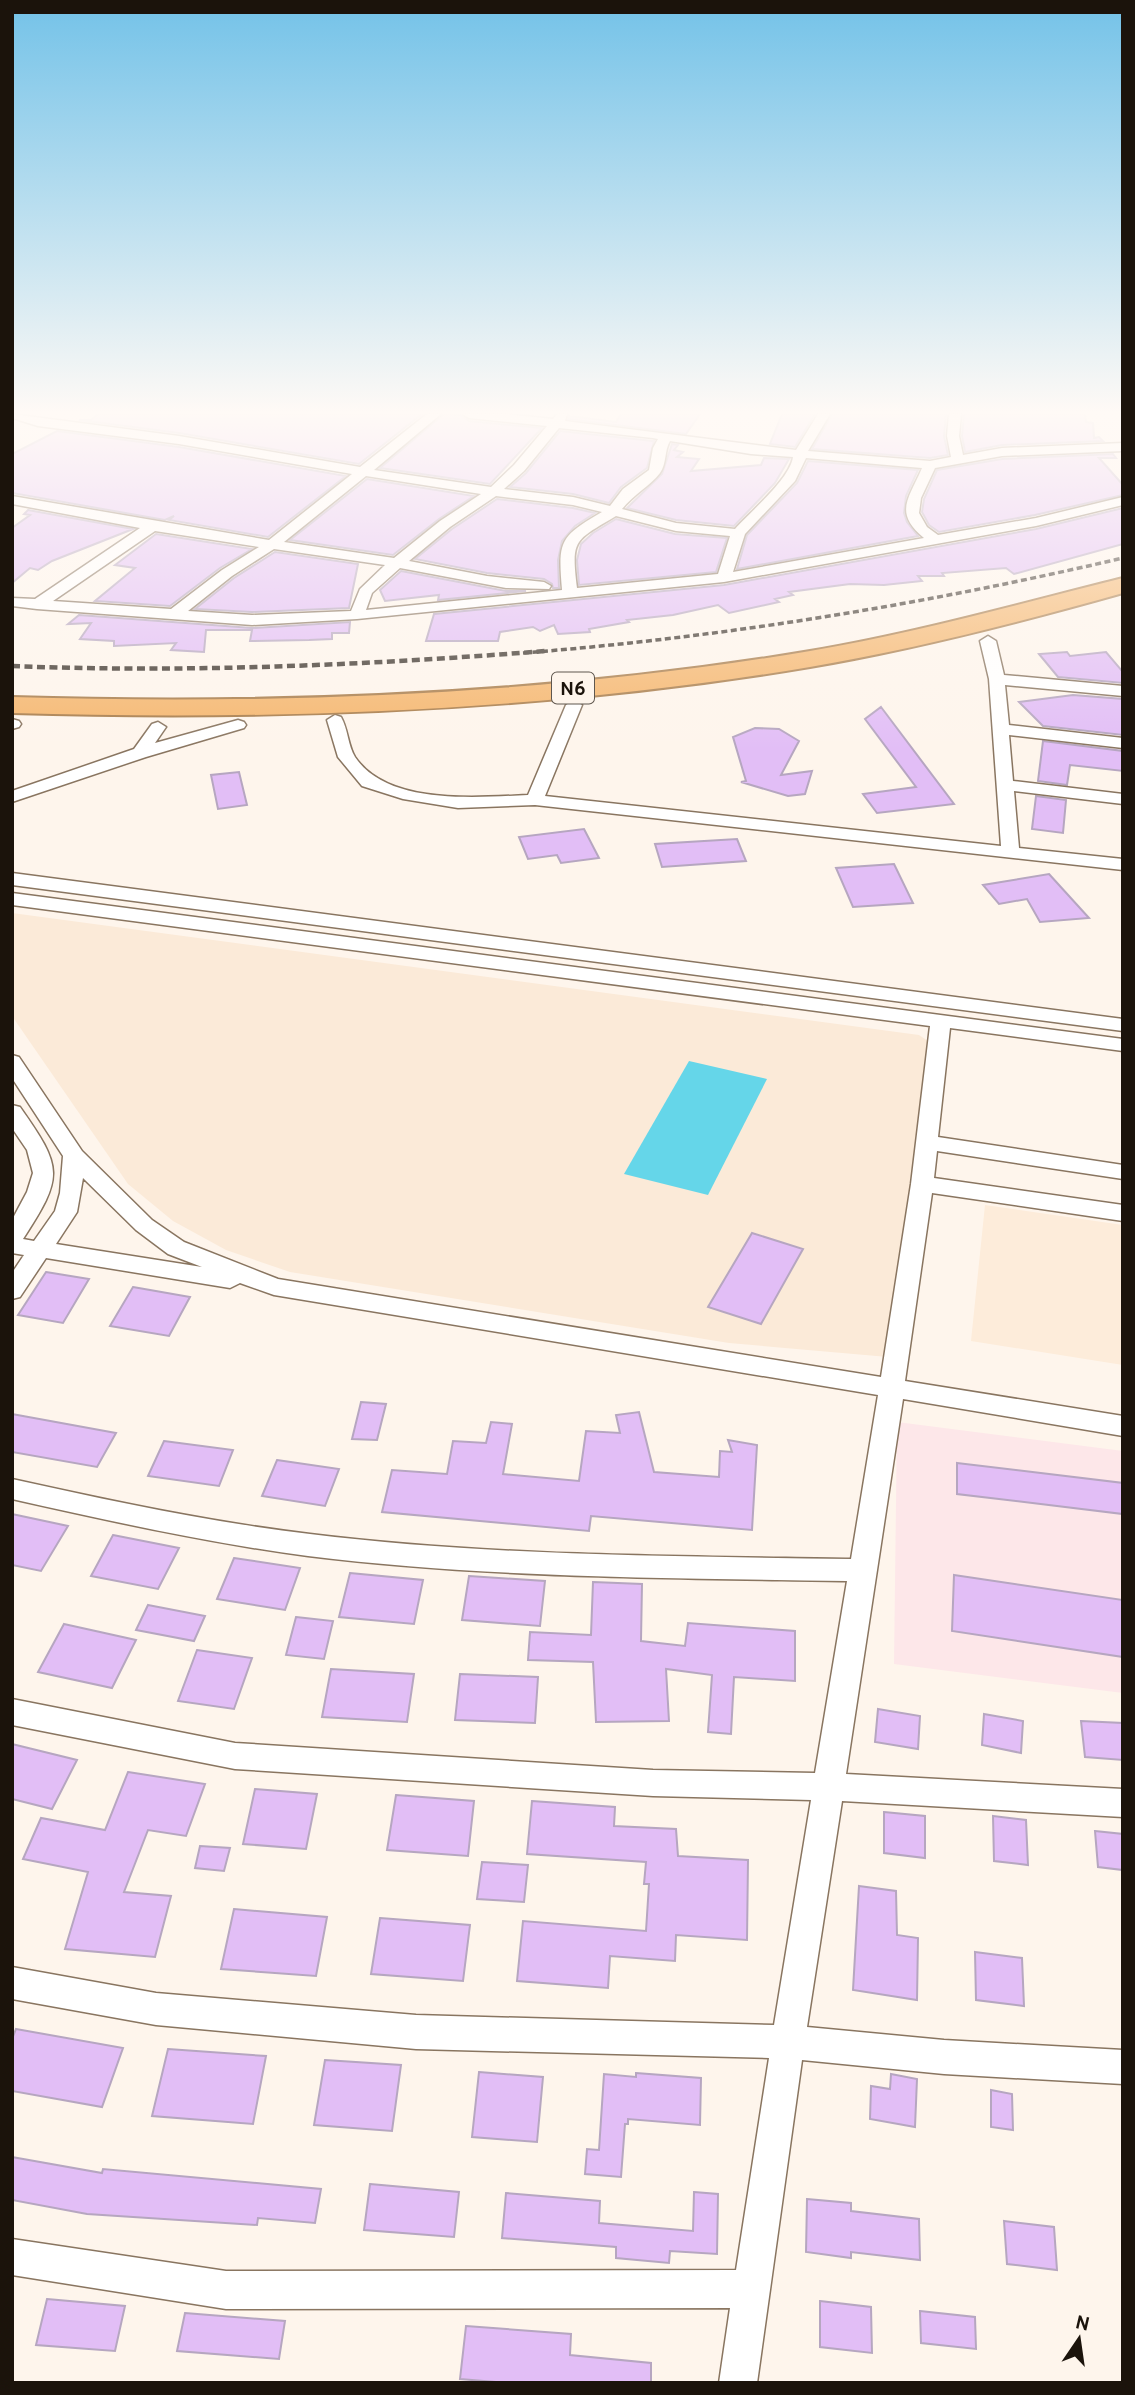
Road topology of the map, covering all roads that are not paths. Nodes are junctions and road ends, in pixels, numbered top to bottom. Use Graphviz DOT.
graph roads {
  1 [pos="152,526"];
  2 [pos="296,526"];
  3 [pos="442,526"];
  4 [pos="588,526"];
  5 [pos="672,526"];
  6 [pos="745,526"];
  7 [pos="919,526"];
  8 [pos="1015,526"];
  9 [pos="738,533"];
  10 [pos="935,540"];
  11 [pos="273,544"];
  12 [pos="396,562"];
  13 [pos="724,578"];
  14 [pos="1123,585"];
  15 [pos="569,590"];
  16 [pos="12,602"];
  17 [pos="37,605"];
  18 [pos="1123,605"];
  19 [pos="173,615"];
  20 [pos="357,615"];
  21 [pos="988,640"];
  22 [pos="997,678"];
  23 [pos="1123,691"];
  24 [pos="12,705"];
  25 [pos="574,705"];
  26 [pos="335,720"];
  27 [pos="12,724"];
  28 [pos="238,725"];
  29 [pos="158,727"];
  30 [pos="1000,729"];
  31 [pos="1123,743"];
  32 [pos="140,753"];
  33 [pos="1005,785"];
  34 [pos="12,797"];
  35 [pos="1123,799"];
  36 [pos="534,800"];
  37 [pos="1010,852"];
  38 [pos="1123,865"];
  39 [pos="12,880"];
  40 [pos="12,899"];
  41 [pos="941,1021"];
  42 [pos="1123,1025"];
  43 [pos="1123,1045"];
  44 [pos="12,1061"];
  45 [pos="12,1112"];
  46 [pos="927,1142"];
  47 [pos="74,1156"];
  48 [pos="1123,1172"];
  49 [pos="922,1184"];
  50 [pos="1123,1213"];
  51 [pos="12,1238"];
  52 [pos="12,1245"];
  53 [pos="40,1249"];
  54 [pos="274,1287"];
  55 [pos="12,1291"];
  56 [pos="892,1387"];
  57 [pos="1123,1426"];
  58 [pos="12,1489"];
  59 [pos="862,1570"];
  60 [pos="12,1712"];
  61 [pos="830,1787"];
  62 [pos="1123,1803"];
  63 [pos="12,1983"];
  64 [pos="788,2042"];
  65 [pos="1123,2067"];
  66 [pos="12,2257"];
  67 [pos="753,2289"];
  68 [pos="738,2383"];
  1 -- 11 [label="street"];
  1 -- 17 [label="street"];
  2 -- 11 [label="street"];
  3 -- 12 [label="street"];
  4 -- 15 [label="street"];
  5 -- 9 [label="street"];
  6 -- 9 [label="street"];
  7 -- 10 [label="street"];
  8 -- 10 [label="street"];
  9 -- 13 [label="street"];
  10 -- 13 [label="street"];
  11 -- 12 [label="street"];
  11 -- 19 [label="street"];
  12 -- 15 [label="street"];
  12 -- 20 [label="street"];
  13 -- 15 [label="street"];
  14 -- 24 [label="highway, N6"];
  15 -- 20 [label="street"];
  16 -- 17 [label="street"];
  17 -- 19 [label="street"];
  18 -- 21 [label="highway, N6"];
  19 -- 20 [label="street"];
  21 -- 22 [label="street"];
  21 -- 25 [label="highway, N6"];
  22 -- 23 [label="street"];
  22 -- 30 [label="street"];
  25 -- 26 [label="highway, N6"];
  25 -- 36 [label="street"];
  26 -- 28 [label="highway, N6"];
  26 -- 36 [label="street"];
  27 -- 29 [label="highway, N6"];
  28 -- 29 [label="highway, N6"];
  28 -- 32 [label="street"];
  29 -- 32 [label="street"];
  30 -- 31 [label="street"];
  30 -- 33 [label="street"];
  32 -- 34 [label="street"];
  33 -- 35 [label="street"];
  33 -- 37 [label="street"];
  36 -- 37 [label="street"];
  37 -- 38 [label="street"];
  39 -- 42 [label="street"];
  40 -- 41 [label="street"];
  41 -- 43 [label="street"];
  41 -- 46 [label="street"];
  44 -- 47 [label="street"];
  45 -- 51 [label="street"];
  46 -- 48 [label="street"];
  46 -- 49 [label="street"];
  47 -- 53 [label="street"];
  47 -- 54 [label="street"];
  49 -- 50 [label="street"];
  49 -- 56 [label="street"];
  52 -- 53 [label="street"];
  53 -- 54 [label="street"];
  53 -- 55 [label="street"];
  54 -- 56 [label="street"];
  56 -- 57 [label="street"];
  56 -- 59 [label="street"];
  58 -- 59 [label="street"];
  59 -- 61 [label="street"];
  60 -- 61 [label="street"];
  61 -- 62 [label="street"];
  61 -- 64 [label="street"];
  63 -- 64 [label="street"];
  64 -- 65 [label="street"];
  64 -- 67 [label="street"];
  66 -- 67 [label="street"];
  67 -- 68 [label="street"];
}
